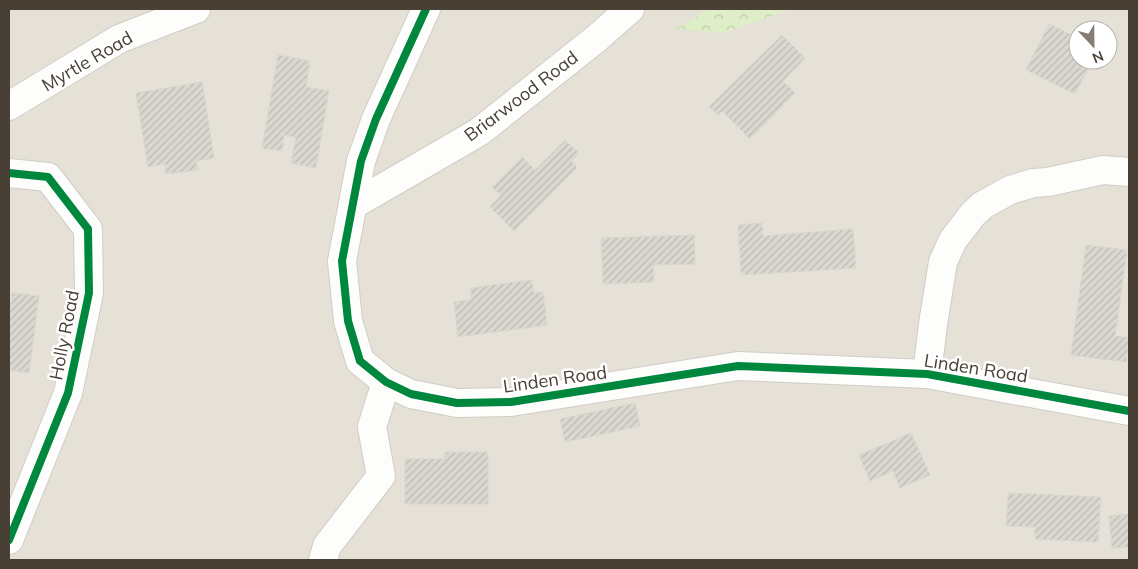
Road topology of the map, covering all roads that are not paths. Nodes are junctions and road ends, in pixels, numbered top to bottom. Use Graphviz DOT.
graph roads {
  1 [pos="196,9"];
  2 [pos="426,9"];
  3 [pos="630,9"];
  4 [pos="9,106"];
  5 [pos="1129,172"];
  6 [pos="9,173"];
  7 [pos="353,205"];
  8 [pos="927,374"];
  9 [pos="386,382"];
  10 [pos="1129,411"];
  11 [pos="9,540"];
  12 [pos="322,560"];
  1 -- 4 [label="street, Myrtle Road"];
  2 -- 7 [label="street, Linden Road"];
  3 -- 7 [label="street, Briarwood Road"];
  5 -- 8 [label="street"];
  6 -- 11 [label="street, Holly Road"];
  7 -- 9 [label="street, Linden Road"];
  8 -- 9 [label="street, Linden Road"];
  8 -- 10 [label="street, Linden Road"];
  9 -- 12 [label="street"];
}
